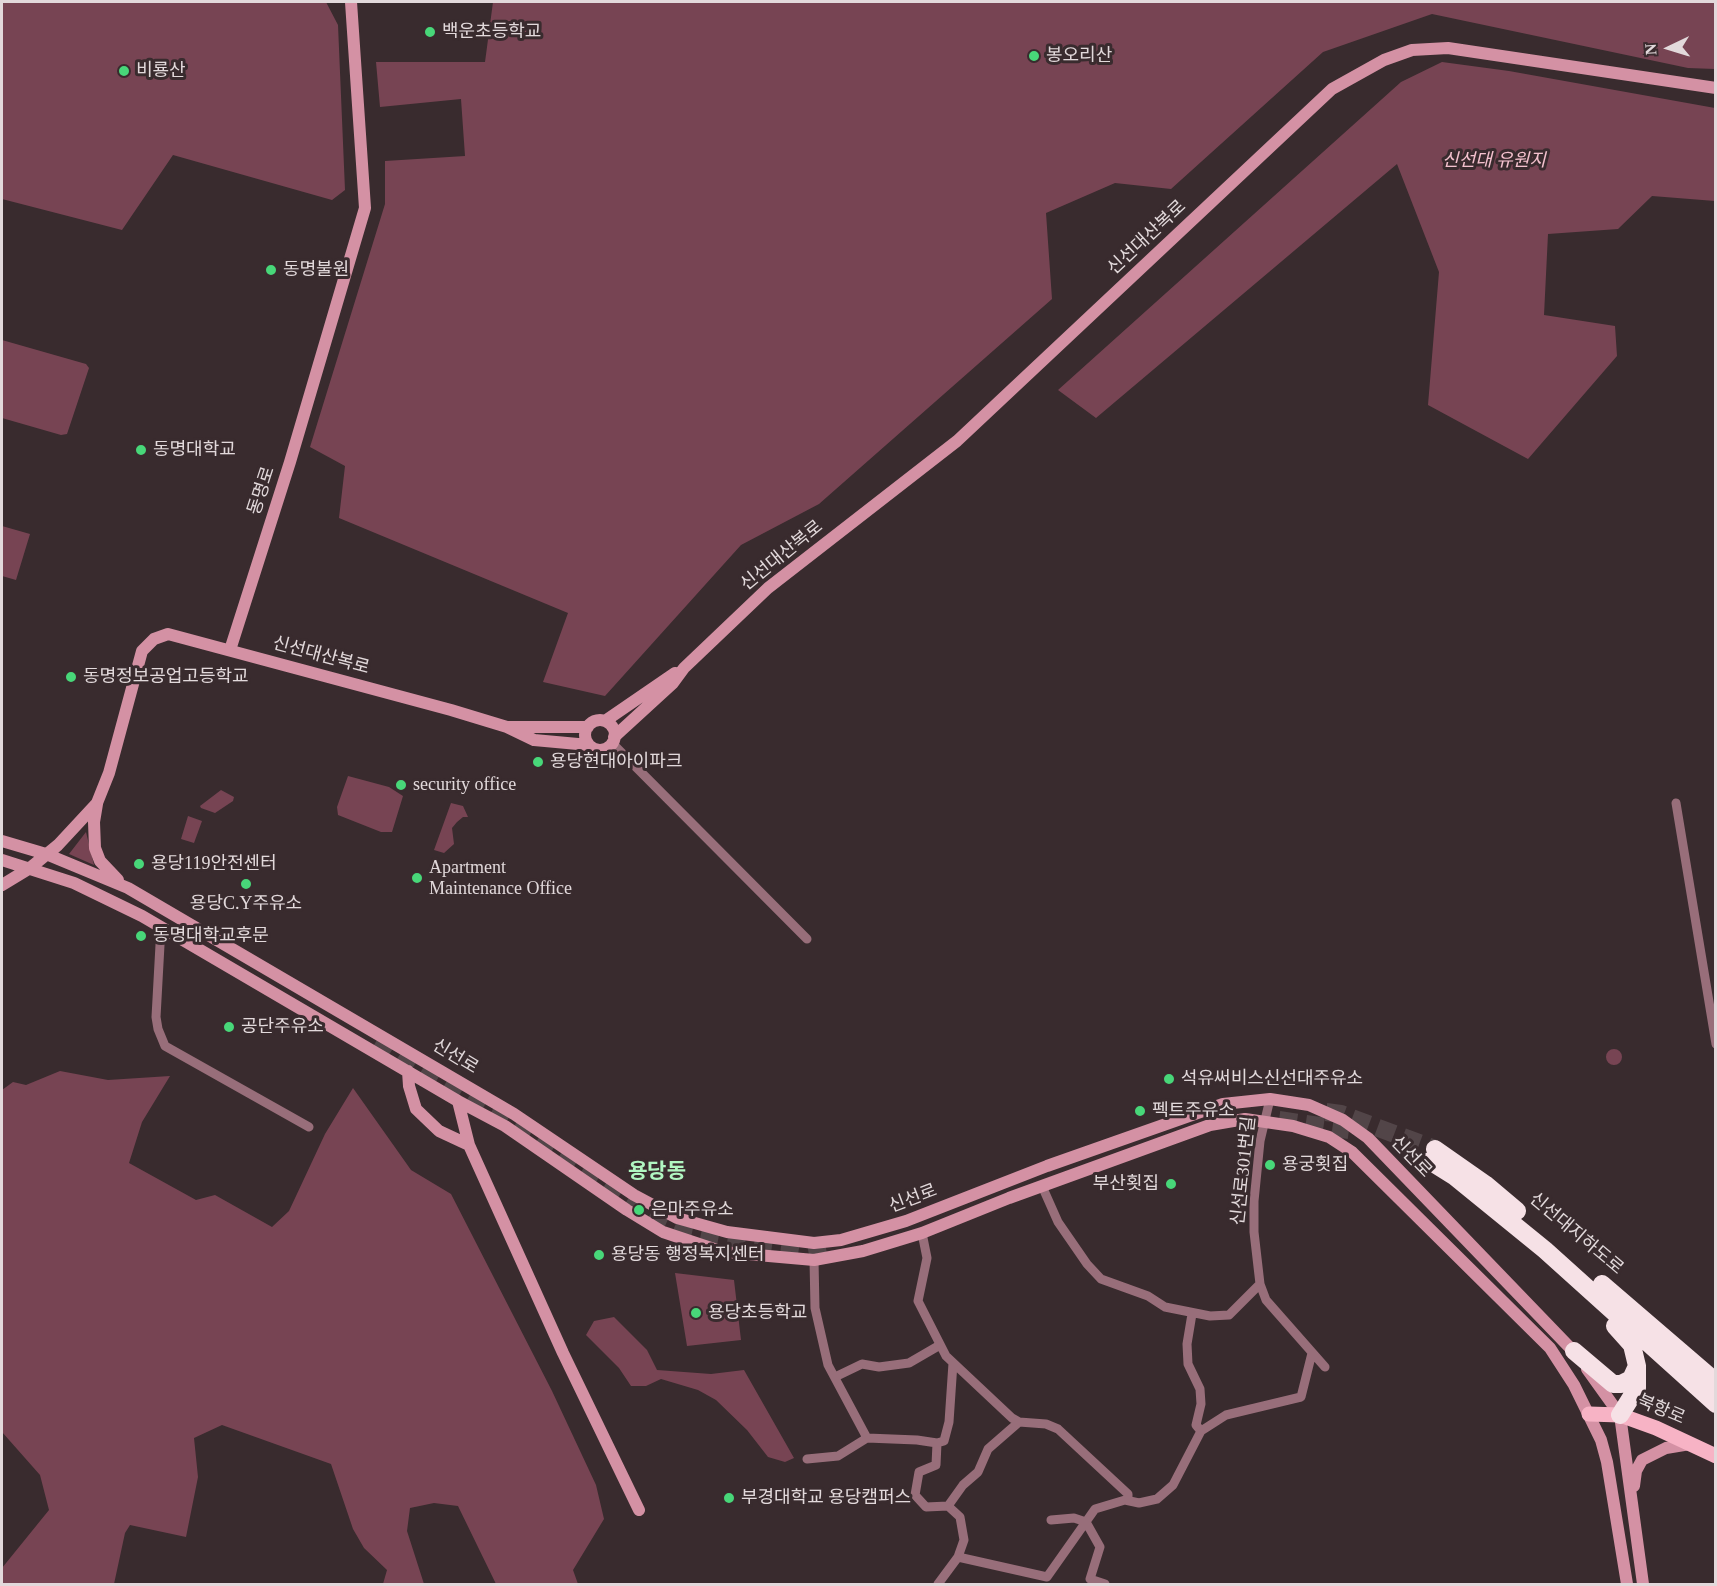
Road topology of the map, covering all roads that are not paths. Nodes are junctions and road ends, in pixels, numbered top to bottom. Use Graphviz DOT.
graph roads {
  1 [pos="351,2"];
  2 [pos="1716,88"];
  3 [pos="230,650"];
  4 [pos="684,668"];
  5 [pos="605,721"];
  6 [pos="507,727"];
  7 [pos="588,727"];
  8 [pos="613,740"];
  9 [pos="589,745"];
  10 [pos="97,803"];
  11 [pos="1676,803"];
  12 [pos="2,841"];
  13 [pos="46,854"];
  14 [pos="2,860"];
  15 [pos="30,868"];
  16 [pos="2,885"];
  17 [pos="128,888"];
  18 [pos="161,927"];
  19 [pos="807,939"];
  20 [pos="1716,1044"];
  21 [pos="408,1071"];
  22 [pos="1270,1100"];
  23 [pos="458,1101"];
  24 [pos="1264,1122"];
  25 [pos="309,1127"];
  26 [pos="469,1145"];
  27 [pos="1042,1186"];
  28 [pos="1510,1221"];
  29 [pos="922,1233"];
  30 [pos="841,1240"];
  31 [pos="843,1256"];
  32 [pos="814,1260"];
  33 [pos="1260,1284"];
  34 [pos="1192,1314"];
  35 [pos="940,1345"];
  36 [pos="1574,1351"];
  37 [pos="1312,1353"];
  38 [pos="1680,1360"];
  39 [pos="953,1363"];
  40 [pos="1637,1366"];
  41 [pos="1324,1367"];
  42 [pos="835,1377"];
  43 [pos="1716,1382"];
  44 [pos="1716,1404"];
  45 [pos="1588,1414"];
  46 [pos="1620,1415"];
  47 [pos="1019,1422"];
  48 [pos="1201,1431"];
  49 [pos="867,1438"];
  50 [pos="937,1443"];
  51 [pos="1690,1444"];
  52 [pos="1716,1456"];
  53 [pos="807,1459"];
  54 [pos="1633,1499"];
  55 [pos="1128,1500"];
  56 [pos="948,1506"];
  57 [pos="639,1510"];
  58 [pos="1051,1520"];
  59 [pos="1086,1522"];
  60 [pos="958,1557"];
  61 [pos="938,1584"];
  62 [pos="1105,1584"];
  63 [pos="1627,1584"];
  64 [pos="1643,1584"];
  1 -- 3 [label="main road, 동명로"];
  2 -- 4 [label="main road, 신선대산복로"];
  3 -- 6 [label="main road, 신선대산복로"];
  3 -- 10 [label="main road"];
  4 -- 5 [label="main road, 신선대산복로"];
  4 -- 8 [label="main road, 신선대산복로"];
  5 -- 7 [label="main road, 신선대산복로"];
  5 -- 8 [label="main road"];
  6 -- 7 [label="main road, 신선대산복로"];
  6 -- 9 [label="main road, 신선대산복로"];
  7 -- 9 [label="main road"];
  8 -- 9 [label="main road, 신선대산복로"];
  8 -- 19 [label="street"];
  10 -- 13 [label="main road"];
  10 -- 17 [label="main road"];
  11 -- 20 [label="street"];
  12 -- 13 [label="main road, 신선로"];
  13 -- 15 [label="main road"];
  13 -- 17 [label="main road, 신선로"];
  14 -- 15 [label="main road, 신선로"];
  15 -- 16 [label="main road"];
  15 -- 18 [label="main road, 신선로"];
  17 -- 30 [label="main road, 신선로"];
  18 -- 21 [label="main road, 신선로"];
  18 -- 25 [label="street"];
  21 -- 23 [label="main road, 신선로"];
  21 -- 26 [label="main road"];
  22 -- 24 [label="street, 신선로301번길"];
  22 -- 30 [label="main road, 신선로"];
  22 -- 36 [label="main road, 신선로"];
  23 -- 26 [label="main road"];
  23 -- 32 [label="main road, 신선로"];
  24 -- 27 [label="main road, 신선로"];
  24 -- 33 [label="street, 신선로301번길"];
  24 -- 45 [label="main road, 신선로"];
  26 -- 57 [label="main road"];
  27 -- 29 [label="main road, 신선로"];
  27 -- 34 [label="street"];
  28 -- 38 [label="highway, 신선대지하도로"];
  28 -- 38 [label="highway, 신선대지하도로"];
  28 -- 40 [label="highway"];
  29 -- 31 [label="main road, 신선로"];
  29 -- 35 [label="street"];
  30 -- 31 [label="main road"];
  31 -- 32 [label="main road, 신선로"];
  32 -- 42 [label="street"];
  33 -- 34 [label="street"];
  33 -- 37 [label="street, 신선로301번길"];
  34 -- 48 [label="street"];
  35 -- 39 [label="street"];
  35 -- 42 [label="street"];
  36 -- 40 [label="highway"];
  36 -- 46 [label="main road, 신선로"];
  37 -- 41 [label="street, 신선로301번길"];
  37 -- 48 [label="street"];
  38 -- 43 [label="highway"];
  38 -- 44 [label="highway"];
  39 -- 47 [label="street"];
  39 -- 50 [label="street"];
  40 -- 46 [label="highway"];
  42 -- 49 [label="street"];
  45 -- 46 [label="main road, 북항로"];
  45 -- 63 [label="main road, 신선로"];
  46 -- 51 [label="main road, 북항로"];
  46 -- 54 [label="main road, 신선로"];
  47 -- 55 [label="street"];
  47 -- 56 [label="street"];
  48 -- 55 [label="street"];
  49 -- 50 [label="street"];
  49 -- 53 [label="street"];
  50 -- 56 [label="street"];
  51 -- 52 [label="main road, 북항로"];
  51 -- 54 [label="main road"];
  54 -- 64 [label="main road, 신선로"];
  55 -- 59 [label="street"];
  56 -- 60 [label="street"];
  58 -- 59 [label="street"];
  59 -- 60 [label="street"];
  59 -- 62 [label="street"];
  60 -- 61 [label="street"];
}
